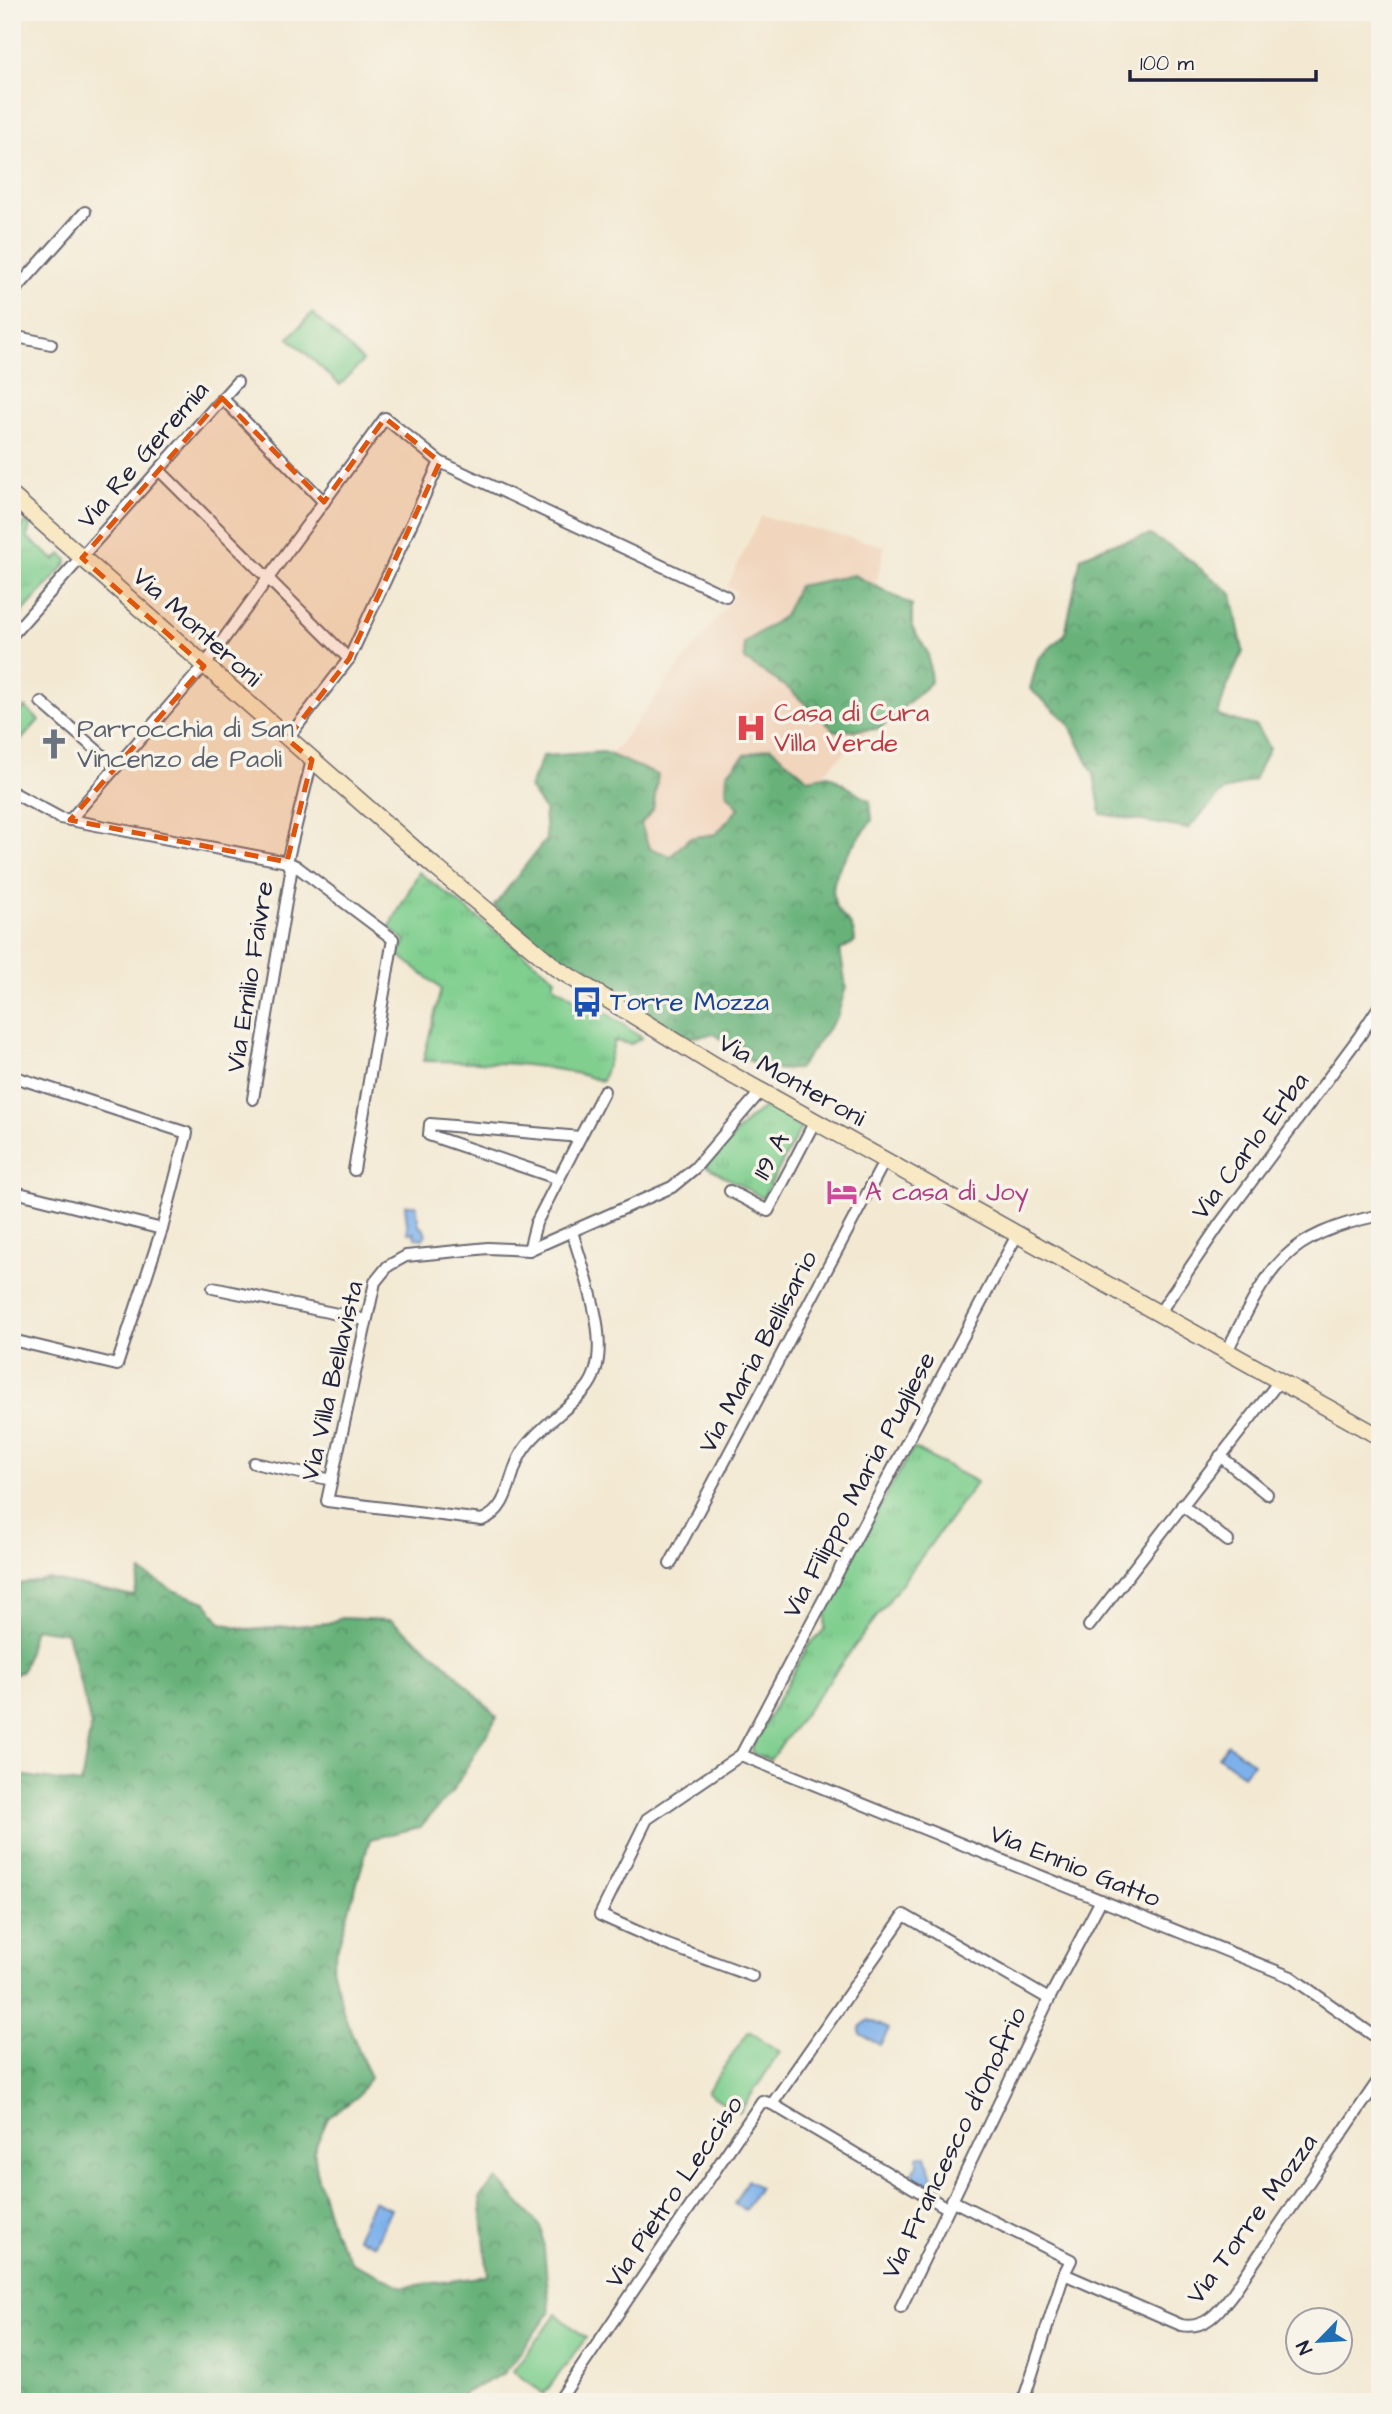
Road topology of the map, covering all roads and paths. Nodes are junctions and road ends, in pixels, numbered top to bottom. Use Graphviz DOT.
graph roads {
  1 [pos="85,212"];
  2 [pos="12,293"];
  3 [pos="12,336"];
  4 [pos="51,344"];
  5 [pos="237,382"];
  6 [pos="222,398"];
  7 [pos="440,461"];
  8 [pos="159,470"];
  9 [pos="12,496"];
  10 [pos="324,502"];
  11 [pos="82,558"];
  12 [pos="268,578"];
  13 [pos="726,596"];
  14 [pos="12,635"];
  15 [pos="349,659"];
  16 [pos="204,666"];
  17 [pos="41,702"];
  18 [pos="287,739"];
  19 [pos="312,761"];
  20 [pos="116,767"];
  21 [pos="12,792"];
  22 [pos="70,820"];
  23 [pos="287,862"];
  24 [pos="1380,1005"];
  25 [pos="12,1076"];
  26 [pos="604,1091"];
  27 [pos="761,1091"];
  28 [pos="253,1099"];
  29 [pos="815,1121"];
  30 [pos="579,1137"];
  31 [pos="885,1160"];
  32 [pos="354,1170"];
  33 [pos="558,1179"];
  34 [pos="12,1187"];
  35 [pos="730,1191"];
  36 [pos="1380,1215"];
  37 [pos="162,1229"];
  38 [pos="572,1231"];
  39 [pos="1017,1235"];
  40 [pos="528,1250"];
  41 [pos="213,1288"];
  42 [pos="1158,1315"];
  43 [pos="366,1320"];
  44 [pos="12,1340"];
  45 [pos="1227,1351"];
  46 [pos="1280,1380"];
  47 [pos="1380,1437"];
  48 [pos="1220,1456"];
  49 [pos="254,1463"];
  50 [pos="332,1480"];
  51 [pos="1267,1494"];
  52 [pos="1182,1505"];
  53 [pos="1228,1541"];
  54 [pos="670,1564"];
  55 [pos="1089,1626"];
  56 [pos="741,1755"];
  57 [pos="1101,1900"];
  58 [pos="904,1915"];
  59 [pos="751,1976"];
  60 [pos="1049,1999"];
  61 [pos="1380,2040"];
  62 [pos="1380,2078"];
  63 [pos="772,2104"];
  64 [pos="949,2204"];
  65 [pos="1064,2274"];
  66 [pos="901,2307"];
  67 [pos="558,2402"];
  68 [pos="1023,2402"];
  1 -- 2 [label="street"];
  3 -- 4 [label="street"];
  5 -- 6 [label="street, Via Re Geremia"];
  6 -- 8 [label="street, Via Re Geremia"];
  6 -- 10 [label="street"];
  7 -- 10 [label="street"];
  7 -- 13 [label="street"];
  7 -- 15 [label="street"];
  8 -- 11 [label="street, Via Re Geremia"];
  8 -- 12 [label="street"];
  9 -- 11 [label="main road, Via Monteroni"];
  10 -- 12 [label="street"];
  11 -- 14 [label="street, Via Re Geremia"];
  11 -- 16 [label="main road, Via Monteroni"];
  12 -- 15 [label="street"];
  12 -- 16 [label="street"];
  15 -- 18 [label="street"];
  16 -- 18 [label="main road, Via Monteroni"];
  16 -- 20 [label="street"];
  17 -- 20 [label="street"];
  18 -- 19 [label="main road, Via Monteroni"];
  19 -- 23 [label="street, Via Emilio Faivre"];
  19 -- 27 [label="main road, Via Monteroni"];
  20 -- 22 [label="street"];
  21 -- 22 [label="street"];
  22 -- 23 [label="street"];
  23 -- 28 [label="street, Via Emilio Faivre"];
  23 -- 32 [label="street"];
  24 -- 42 [label="street, Via Carlo Erba"];
  25 -- 37 [label="street"];
  26 -- 30 [label="street"];
  27 -- 29 [label="main road, Via Monteroni"];
  27 -- 38 [label="street, Via Villa Bellavista"];
  29 -- 31 [label="main road, Via Monteroni"];
  29 -- 35 [label="street, 119 A"];
  30 -- 33 [label="street"];
  30 -- 33 [label="street"];
  31 -- 39 [label="main road, Via Monteroni"];
  31 -- 54 [label="street, Via Maria Bellisario"];
  33 -- 40 [label="street"];
  34 -- 37 [label="street"];
  36 -- 45 [label="street"];
  37 -- 44 [label="street"];
  38 -- 40 [label="street, Via Villa Bellavista"];
  38 -- 50 [label="street, Via Villa Bellavista"];
  39 -- 42 [label="main road, Via Monteroni"];
  39 -- 56 [label="street, Via Filippo Maria Pugliese"];
  40 -- 43 [label="street, Via Villa Bellavista"];
  41 -- 43 [label="street"];
  42 -- 45 [label="main road, Via Monteroni"];
  43 -- 50 [label="street, Via Villa Bellavista"];
  45 -- 46 [label="main road, Via Monteroni"];
  46 -- 47 [label="main road, Via Monteroni"];
  46 -- 48 [label="street"];
  48 -- 51 [label="street"];
  48 -- 52 [label="street"];
  49 -- 50 [label="street"];
  52 -- 53 [label="street"];
  52 -- 55 [label="street"];
  56 -- 57 [label="street, Via Ennio Gatto"];
  56 -- 59 [label="street"];
  57 -- 60 [label="street"];
  57 -- 61 [label="street, Via Ennio Gatto"];
  58 -- 60 [label="street, Via Francesco d'Onofrio"];
  58 -- 63 [label="street, Via Pietro Lecciso"];
  60 -- 64 [label="street, Via Francesco d'Onofrio"];
  62 -- 65 [label="street, Via Torre Mozza"];
  63 -- 64 [label="street"];
  63 -- 67 [label="street, Via Pietro Lecciso"];
  64 -- 65 [label="street"];
  64 -- 66 [label="street, Via Francesco d'Onofrio"];
  65 -- 68 [label="street"];
}
